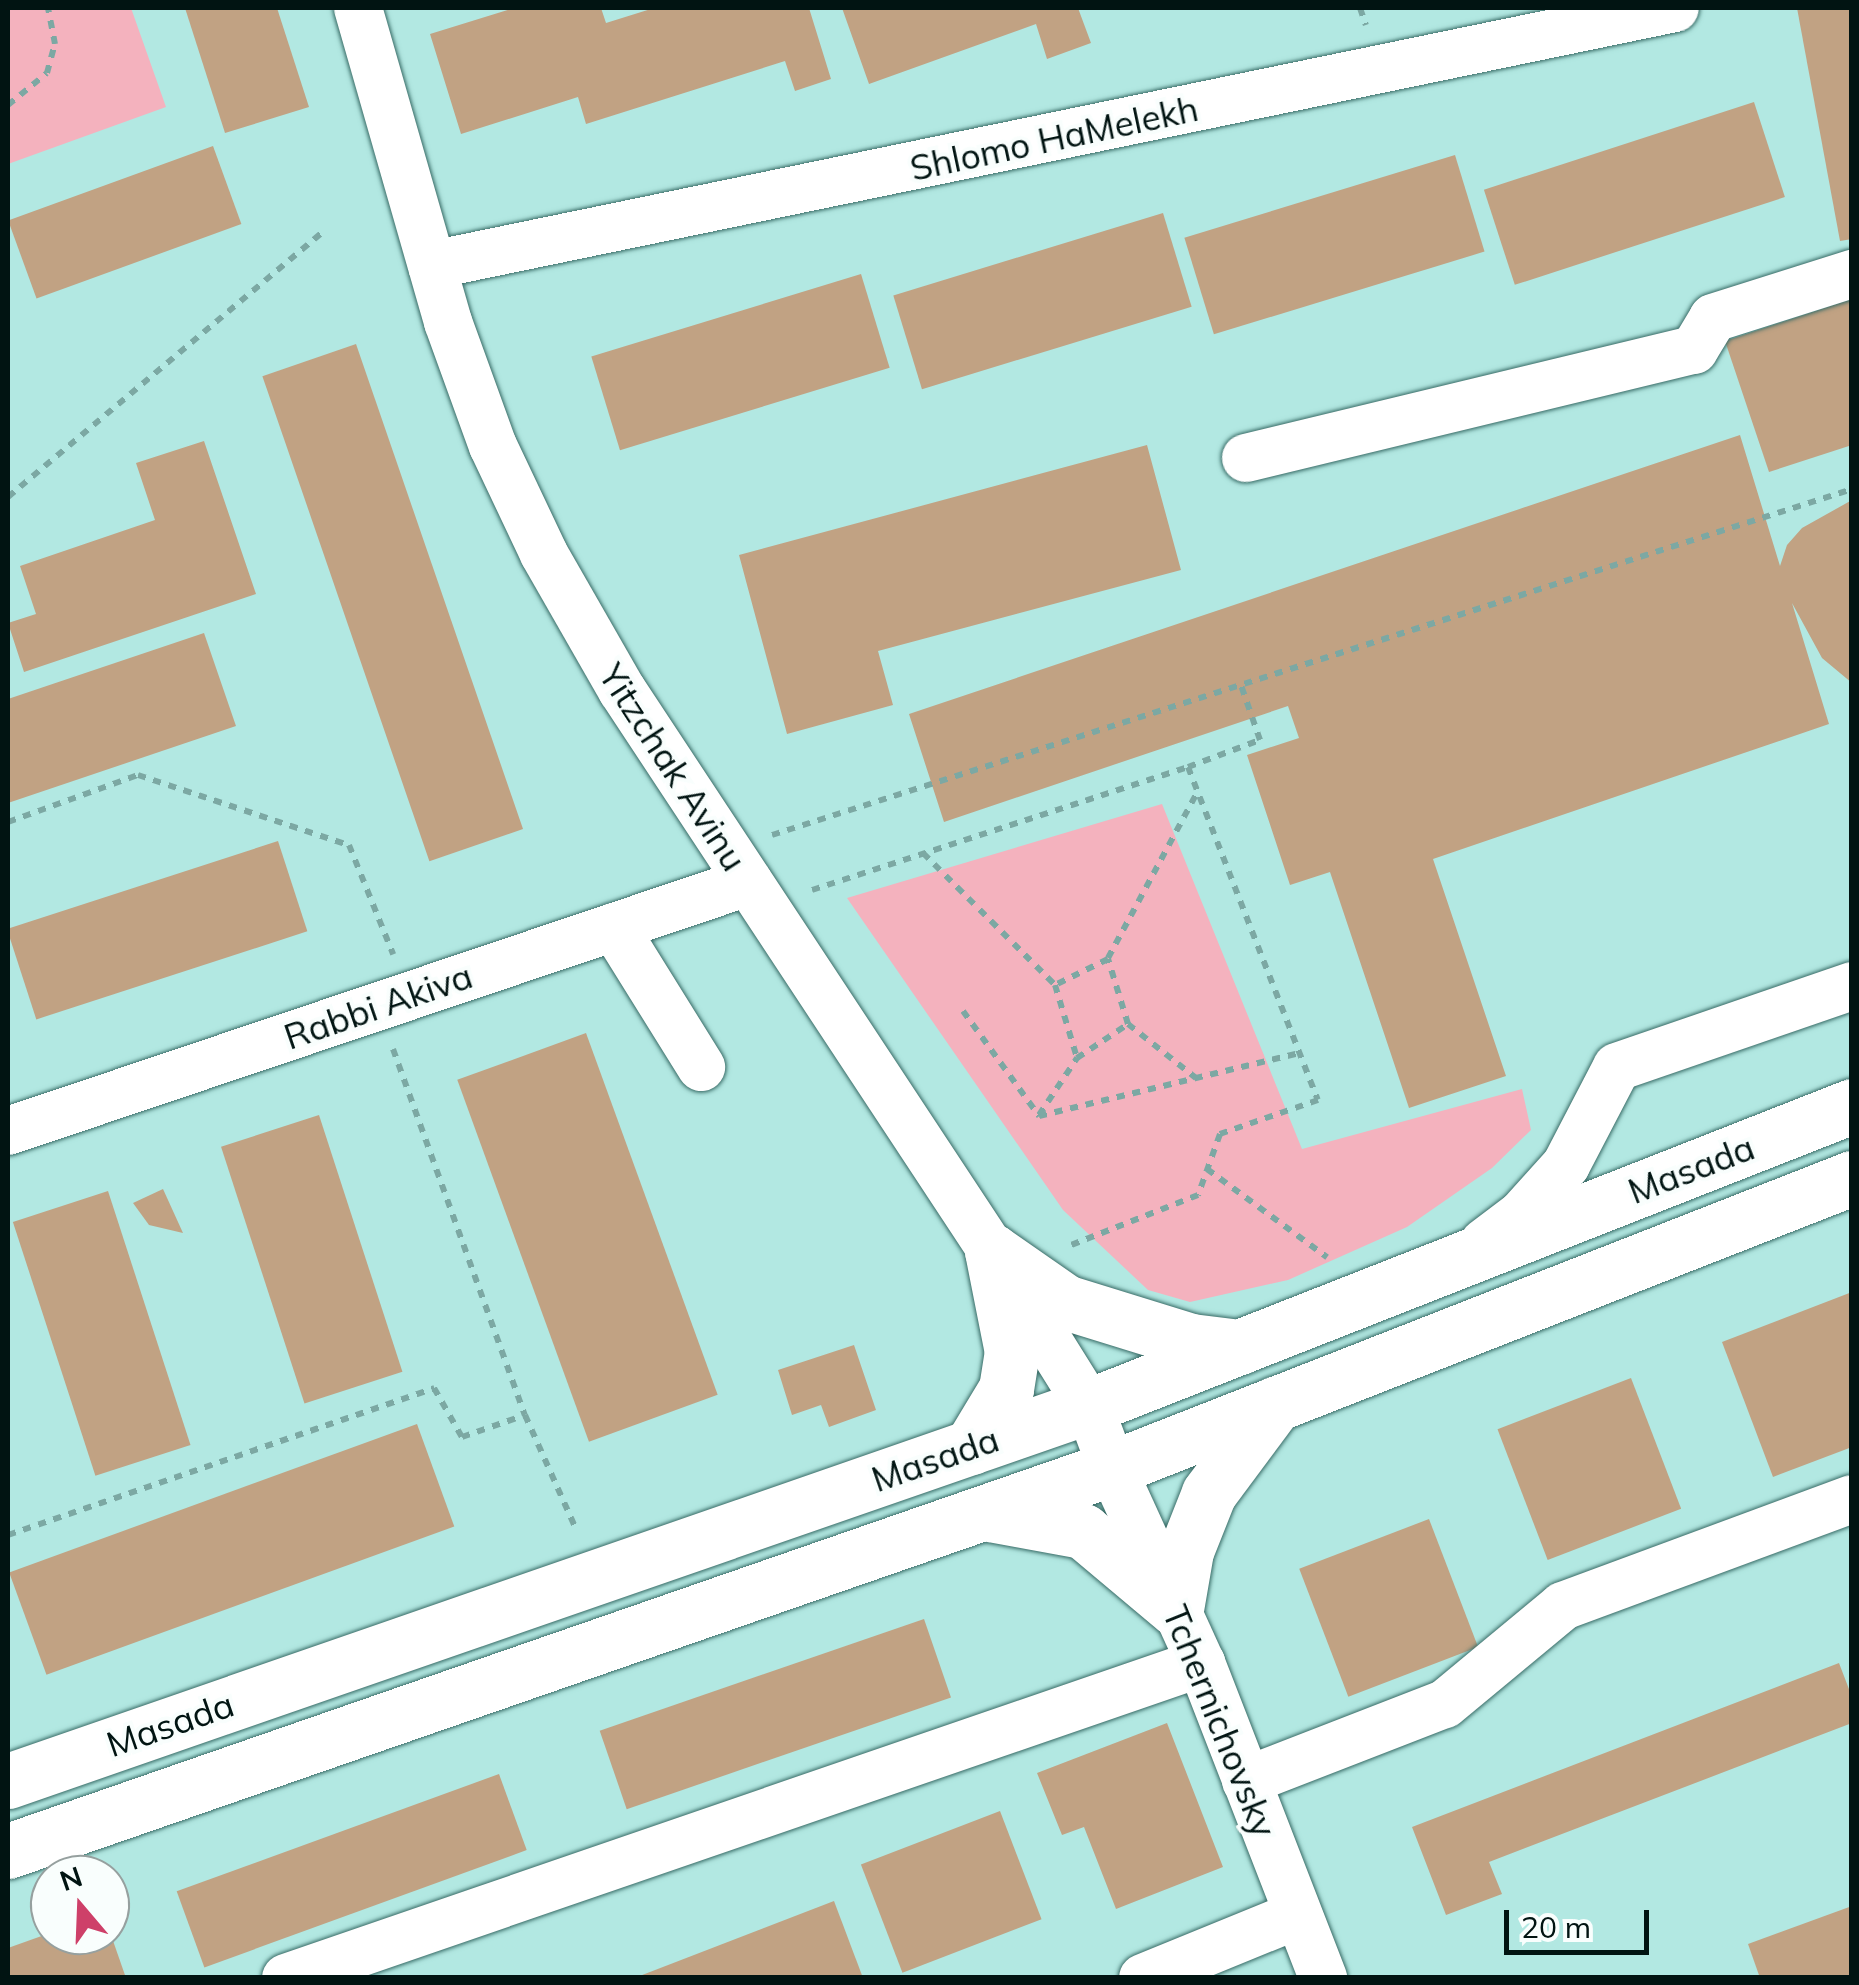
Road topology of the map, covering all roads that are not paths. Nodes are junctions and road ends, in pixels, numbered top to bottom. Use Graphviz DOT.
graph roads {
  1 [pos="358,8"];
  2 [pos="1675,8"];
  3 [pos="432,265"];
  4 [pos="1834,280"];
  5 [pos="1246,458"];
  6 [pos="746,879"];
  7 [pos="614,926"];
  8 [pos="1852,986"];
  9 [pos="702,1067"];
  10 [pos="1852,1106"];
  11 [pos="8,1131"];
  12 [pos="1852,1178"];
  13 [pos="1003,1259"];
  14 [pos="1462,1259"];
  15 [pos="1240,1346"];
  16 [pos="1275,1404"];
  17 [pos="1089,1406"];
  18 [pos="971,1447"];
  19 [pos="1112,1468"];
  20 [pos="1852,1499"];
  21 [pos="987,1513"];
  22 [pos="1176,1609"];
  23 [pos="1201,1662"];
  24 [pos="8,1780"];
  25 [pos="1246,1781"];
  26 [pos="8,1851"];
  27 [pos="1297,1915"];
  28 [pos="286,1978"];
  29 [pos="1143,1978"];
  30 [pos="1322,1978"];
  1 -- 3 [label="street, Yitzchak Avinu"];
  2 -- 3 [label="street, Shlomo HaMelekh"];
  3 -- 6 [label="street, Yitzchak Avinu"];
  4 -- 5 [label="street"];
  6 -- 7 [label="street, Rabbi Akiva"];
  6 -- 13 [label="street, Yitzchak Avinu"];
  7 -- 9 [label="street"];
  7 -- 11 [label="street, Rabbi Akiva"];
  8 -- 14 [label="street"];
  10 -- 14 [label="main road, Masada"];
  12 -- 16 [label="main road, Masada"];
  13 -- 15 [label="main road"];
  13 -- 17 [label="street, Yitzchak Avinu"];
  13 -- 18 [label="main road"];
  14 -- 15 [label="main road, Masada"];
  15 -- 17 [label="main road, Masada"];
  16 -- 19 [label="main road, Masada"];
  16 -- 22 [label="main road"];
  17 -- 18 [label="main road, Masada"];
  17 -- 19 [label="street, Yitzchak Avinu"];
  18 -- 24 [label="main road, Masada"];
  19 -- 21 [label="main road, Masada"];
  19 -- 22 [label="street, Tchernichovsky"];
  20 -- 25 [label="street"];
  21 -- 22 [label="main road"];
  21 -- 26 [label="main road, Masada"];
  22 -- 23 [label="street, Tchernichovsky"];
  23 -- 25 [label="street, Tchernichovsky"];
  23 -- 28 [label="street"];
  25 -- 27 [label="street, Tchernichovsky"];
  27 -- 29 [label="street"];
  27 -- 30 [label="street, Tchernichovsky"];
}
